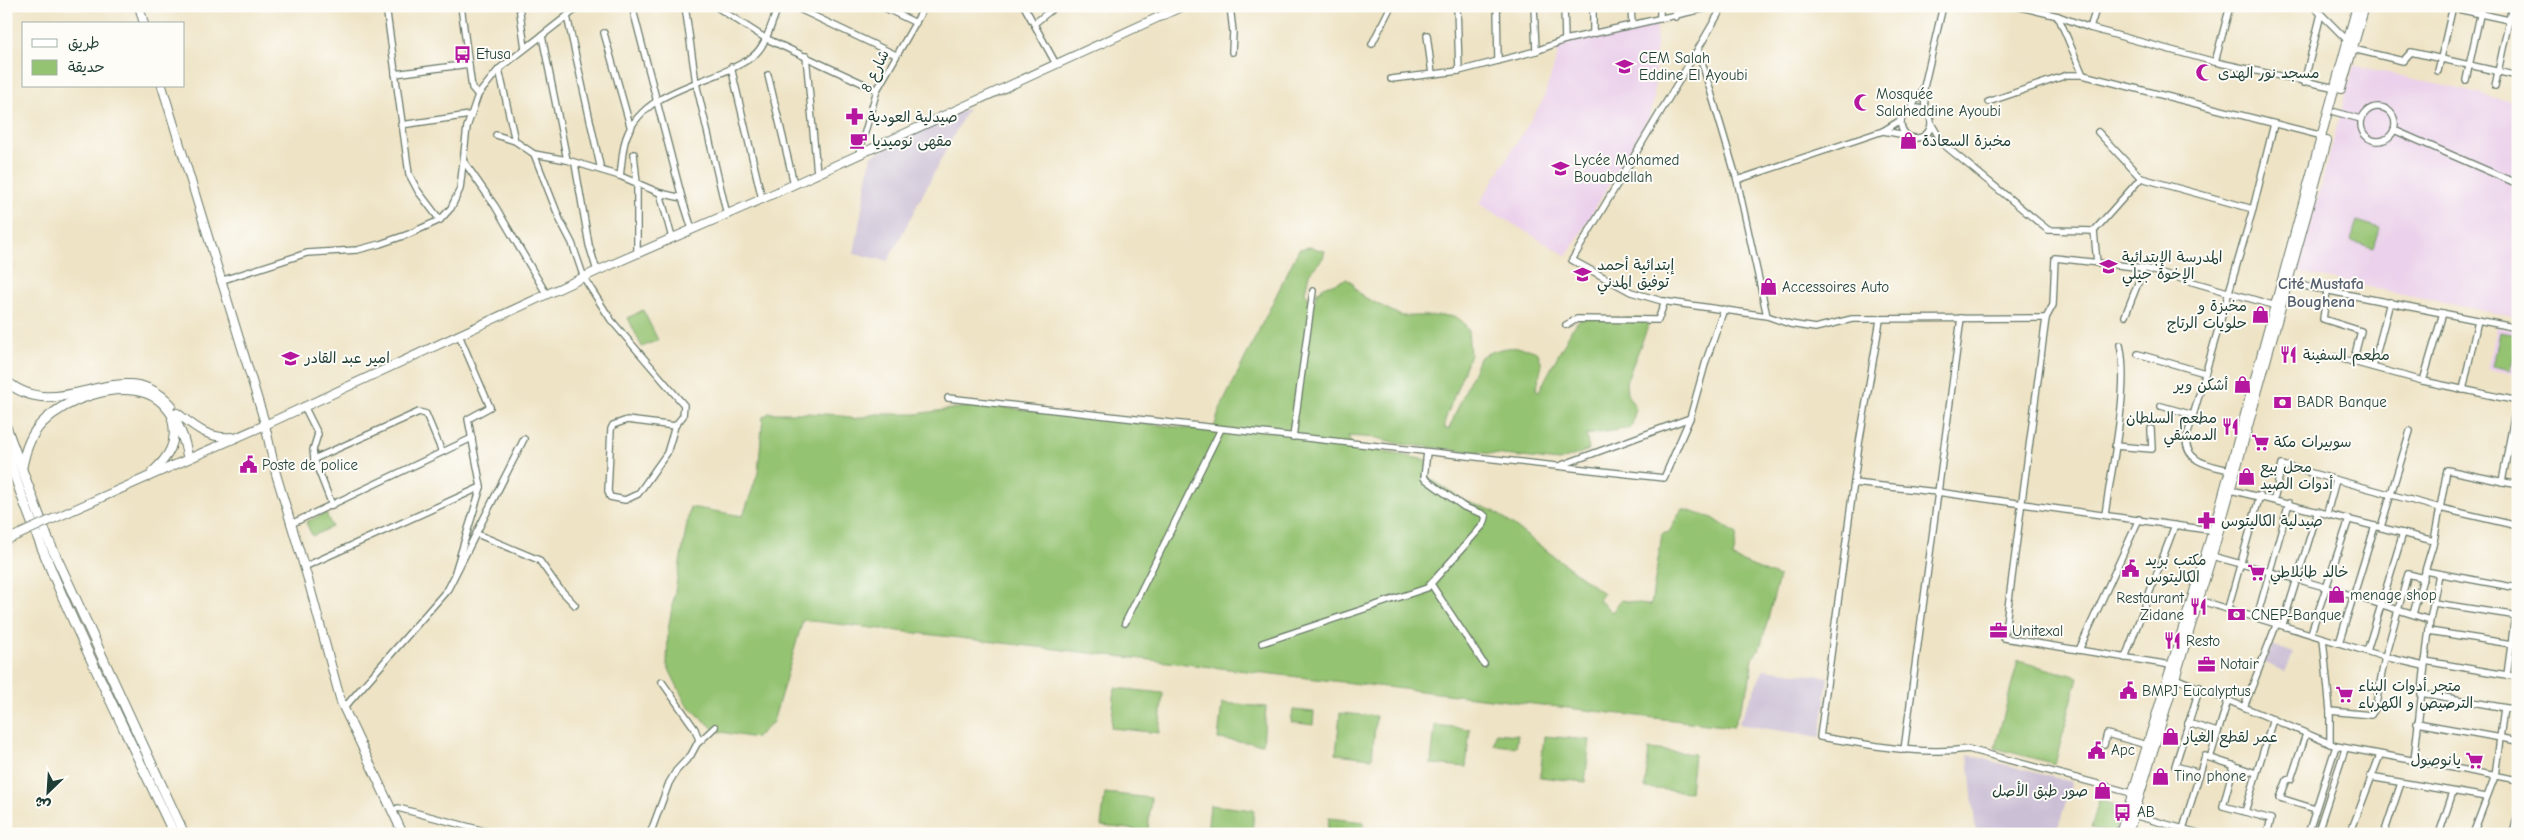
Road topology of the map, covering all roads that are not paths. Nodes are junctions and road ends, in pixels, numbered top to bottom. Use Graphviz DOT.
graph roads {
  1 [pos="139,6"];
  2 [pos="386,6"];
  3 [pos="461,6"];
  4 [pos="519,6"];
  5 [pos="580,6"];
  6 [pos="632,6"];
  7 [pos="685,6"];
  8 [pos="715,6"];
  9 [pos="779,6"];
  10 [pos="793,6"];
  11 [pos="881,6"];
  12 [pos="925,6"];
  13 [pos="1024,6"];
  14 [pos="1056,6"];
  15 [pos="1183,6"];
  16 [pos="1230,6"];
  17 [pos="1391,6"];
  18 [pos="1457,6"];
  19 [pos="1497,6"];
  20 [pos="1534,6"];
  21 [pos="1564,6"];
  22 [pos="1593,6"];
  23 [pos="1631,6"];
  24 [pos="1660,6"];
  25 [pos="1677,6"];
  26 [pos="1716,6"];
  27 [pos="1723,6"];
  28 [pos="1943,6"];
  29 [pos="2016,6"];
  30 [pos="2097,6"];
  31 [pos="2230,6"];
  32 [pos="2313,6"];
  33 [pos="2358,6"];
  34 [pos="2365,6"];
  35 [pos="2482,6"];
  36 [pos="2512,6"];
  37 [pos="1709,7"];
  38 [pos="2453,7"];
  39 [pos="2322,14"];
  40 [pos="2480,14"];
  41 [pos="567,16"];
  42 [pos="2058,16"];
  43 [pos="1676,17"];
  44 [pos="1660,19"];
  45 [pos="2510,20"];
  46 [pos="143,22"];
  47 [pos="2518,22"];
  48 [pos="916,23"];
  49 [pos="1035,23"];
  50 [pos="1632,25"];
  51 [pos="2090,28"];
  52 [pos="604,34"];
  53 [pos="1593,34"];
  54 [pos="1427,35"];
  55 [pos="542,36"];
  56 [pos="765,38"];
  57 [pos="1564,40"];
  58 [pos="2347,40"];
  59 [pos="1372,44"];
  60 [pos="525,48"];
  61 [pos="1698,49"];
  62 [pos="2353,49"];
  63 [pos="1536,51"];
  64 [pos="1232,52"];
  65 [pos="896,55"];
  66 [pos="806,56"];
  67 [pos="2440,58"];
  68 [pos="1498,61"];
  69 [pos="2215,62"];
  70 [pos="469,64"];
  71 [pos="1056,64"];
  72 [pos="2469,66"];
  73 [pos="731,67"];
  74 [pos="499,69"];
  75 [pos="1459,71"];
  76 [pos="2438,71"];
  77 [pos="2498,72"];
  78 [pos="395,74"];
  79 [pos="1432,74"];
  80 [pos="768,75"];
  81 [pos="2083,75"];
  82 [pos="2518,76"];
  83 [pos="1391,79"];
  84 [pos="2466,80"];
  85 [pos="696,83"];
  86 [pos="2304,83"];
  87 [pos="2495,86"];
  88 [pos="1924,87"];
  89 [pos="163,88"];
  90 [pos="2338,89"];
  91 [pos="877,90"];
  92 [pos="478,95"];
  93 [pos="657,102"];
  94 [pos="1988,102"];
  95 [pos="1911,108"];
  96 [pos="1925,110"];
  97 [pos="2335,112"];
  98 [pos="470,115"];
  99 [pos="2361,119"];
  100 [pos="1901,120"];
  101 [pos="2274,124"];
  102 [pos="401,125"];
  103 [pos="1932,125"];
  104 [pos="631,129"];
  105 [pos="2394,130"];
  106 [pos="1883,132"];
  107 [pos="2098,132"];
  108 [pos="496,135"];
  109 [pos="1906,135"];
  110 [pos="1925,136"];
  111 [pos="2323,136"];
  112 [pos="515,141"];
  113 [pos="1944,144"];
  114 [pos="859,153"];
  115 [pos="534,154"];
  116 [pos="634,154"];
  117 [pos="567,160"];
  118 [pos="465,162"];
  119 [pos="576,164"];
  120 [pos="601,170"];
  121 [pos="817,173"];
  122 [pos="620,176"];
  123 [pos="2141,178"];
  124 [pos="1737,180"];
  125 [pos="637,183"];
  126 [pos="794,184"];
  127 [pos="2518,184"];
  128 [pos="660,193"];
  129 [pos="682,198"];
  130 [pos="762,199"];
  131 [pos="2253,209"];
  132 [pos="726,215"];
  133 [pos="440,220"];
  134 [pos="692,229"];
  135 [pos="2094,231"];
  136 [pos="672,238"];
  137 [pos="637,254"];
  138 [pos="2097,264"];
  139 [pos="2144,268"];
  140 [pos="597,271"];
  141 [pos="584,278"];
  142 [pos="220,281"];
  143 [pos="2286,283"];
  144 [pos="1313,291"];
  145 [pos="2327,291"];
  146 [pos="2227,292"];
  147 [pos="547,295"];
  148 [pos="1665,301"];
  149 [pos="2390,302"];
  150 [pos="2276,306"];
  151 [pos="1724,309"];
  152 [pos="2443,313"];
  153 [pos="1767,316"];
  154 [pos="2125,316"];
  155 [pos="1961,318"];
  156 [pos="2046,318"];
  157 [pos="1880,320"];
  158 [pos="2478,320"];
  159 [pos="1566,325"];
  160 [pos="2518,328"];
  161 [pos="459,335"];
  162 [pos="2120,345"];
  163 [pos="2138,354"];
  164 [pos="2336,357"];
  165 [pos="2353,362"];
  166 [pos="2372,368"];
  167 [pos="2205,373"];
  168 [pos="6,381"];
  169 [pos="2422,381"];
  170 [pos="2463,390"];
  171 [pos="948,398"];
  172 [pos="2517,401"];
  173 [pos="304,406"];
  174 [pos="2161,406"];
  175 [pos="174,412"];
  176 [pos="2193,416"];
  177 [pos="1690,418"];
  178 [pos="265,425"];
  179 [pos="675,426"];
  180 [pos="6,427"];
  181 [pos="1221,429"];
  182 [pos="2151,430"];
  183 [pos="2410,430"];
  184 [pos="236,437"];
  185 [pos="1293,437"];
  186 [pos="472,438"];
  187 [pos="524,439"];
  188 [pos="2114,446"];
  189 [pos="6,450"];
  190 [pos="442,452"];
  191 [pos="1427,452"];
  192 [pos="192,456"];
  193 [pos="314,459"];
  194 [pos="1557,466"];
  195 [pos="21,470"];
  196 [pos="2229,470"];
  197 [pos="6,478"];
  198 [pos="142,479"];
  199 [pos="2336,480"];
  200 [pos="2502,482"];
  201 [pos="1854,483"];
  202 [pos="2518,485"];
  203 [pos="481,487"];
  204 [pos="2231,490"];
  205 [pos="20,491"];
  206 [pos="1937,492"];
  207 [pos="2390,495"];
  208 [pos="2260,496"];
  209 [pos="2274,499"];
  210 [pos="2021,503"];
  211 [pos="2289,503"];
  212 [pos="332,505"];
  213 [pos="2440,508"];
  214 [pos="2318,511"];
  215 [pos="2328,513"];
  216 [pos="2105,515"];
  217 [pos="2138,519"];
  218 [pos="2349,519"];
  219 [pos="291,524"];
  220 [pos="2175,525"];
  221 [pos="2378,526"];
  222 [pos="2518,526"];
  223 [pos="2215,531"];
  224 [pos="2403,533"];
  225 [pos="477,534"];
  226 [pos="6,540"];
  227 [pos="2434,541"];
  228 [pos="2212,556"];
  229 [pos="2242,563"];
  230 [pos="304,567"];
  231 [pos="2270,571"];
  232 [pos="2425,571"];
  233 [pos="2439,574"];
  234 [pos="2424,578"];
  235 [pos="2298,579"];
  236 [pos="452,581"];
  237 [pos="1431,584"];
  238 [pos="2325,587"];
  239 [pos="2518,587"];
  240 [pos="2353,596"];
  241 [pos="2198,600"];
  242 [pos="2434,603"];
  243 [pos="575,605"];
  244 [pos="2382,605"];
  245 [pos="2228,608"];
  246 [pos="2398,610"];
  247 [pos="2413,614"];
  248 [pos="2516,615"];
  249 [pos="2257,617"];
  250 [pos="2430,620"];
  251 [pos="1125,623"];
  252 [pos="2280,624"];
  253 [pos="2429,632"];
  254 [pos="2311,633"];
  255 [pos="2323,638"];
  256 [pos="1262,643"];
  257 [pos="2338,643"];
  258 [pos="2510,644"];
  259 [pos="2518,645"];
  260 [pos="2079,650"];
  261 [pos="2367,651"];
  262 [pos="2385,657"];
  263 [pos="2125,658"];
  264 [pos="2425,663"];
  265 [pos="1484,664"];
  266 [pos="2171,665"];
  267 [pos="2507,675"];
  268 [pos="2518,677"];
  269 [pos="2175,678"];
  270 [pos="662,682"];
  271 [pos="2200,687"];
  272 [pos="2422,693"];
  273 [pos="2228,700"];
  274 [pos="2244,707"];
  275 [pos="344,708"];
  276 [pos="2504,708"];
  277 [pos="2518,710"];
  278 [pos="2330,711"];
  279 [pos="2273,720"];
  280 [pos="2188,723"];
  281 [pos="2418,723"];
  282 [pos="715,727"];
  283 [pos="2217,732"];
  284 [pos="2306,734"];
  285 [pos="2500,738"];
  286 [pos="2518,741"];
  287 [pos="696,744"];
  288 [pos="2104,745"];
  289 [pos="2147,745"];
  290 [pos="2333,745"];
  291 [pos="2345,749"];
  292 [pos="1904,750"];
  293 [pos="2380,755"];
  294 [pos="2210,758"];
  295 [pos="2414,761"];
  296 [pos="2234,766"];
  297 [pos="2200,773"];
  298 [pos="2256,773"];
  299 [pos="2495,776"];
  300 [pos="2370,777"];
  301 [pos="2518,780"];
  302 [pos="2401,782"];
  303 [pos="2453,792"];
  304 [pos="2135,794"];
  305 [pos="2486,797"];
  306 [pos="2315,809"];
  307 [pos="393,811"];
  308 [pos="2245,812"];
  309 [pos="2518,814"];
  310 [pos="2133,815"];
  311 [pos="2183,829"];
  312 [pos="2318,832"];
  313 [pos="174,834"];
  314 [pos="184,834"];
  315 [pos="403,834"];
  316 [pos="496,834"];
  317 [pos="650,834"];
  318 [pos="2120,834"];
  319 [pos="2128,834"];
  320 [pos="2202,834"];
  321 [pos="2267,834"];
  322 [pos="2308,834"];
  323 [pos="2333,834"];
  324 [pos="2350,834"];
  325 [pos="2384,834"];
  326 [pos="2439,834"];
  327 [pos="2473,834"];
  328 [pos="2513,834"];
  1 -- 46 [label="main road"];
  2 -- 78 [label="street"];
  3 -- 70 [label="street"];
  4 -- 60 [label="street"];
  5 -- 41 [label="street"];
  6 -- 93 [label="street"];
  7 -- 85 [label="street"];
  8 -- 56 [label="street"];
  9 -- 56 [label="street"];
  10 -- 65 [label="street"];
  11 -- 48 [label="street"];
  12 -- 48 [label="street, شارع 8"];
  13 -- 49 [label="street"];
  14 -- 49 [label="street"];
  15 -- 71 [label="main road"];
  16 -- 64 [label="street"];
  17 -- 59 [label="street"];
  18 -- 75 [label="street"];
  19 -- 68 [label="street"];
  20 -- 63 [label="street"];
  21 -- 57 [label="street"];
  22 -- 53 [label="street"];
  23 -- 50 [label="street"];
  24 -- 44 [label="street"];
  25 -- 43 [label="street"];
  26 -- 37 [label="street"];
  27 -- 61 [label="street"];
  28 -- 88 [label="street"];
  29 -- 42 [label="street"];
  30 -- 51 [label="street"];
  31 -- 69 [label="street"];
  32 -- 39 [label="street"];
  33 -- 58 [label="main road"];
  34 -- 62 [label="main road"];
  35 -- 40 [label="street"];
  36 -- 45 [label="street"];
  37 -- 43 [label="street"];
  38 -- 40 [label="street"];
  38 -- 67 [label="street"];
  39 -- 58 [label="street"];
  39 -- 86 [label="street"];
  40 -- 45 [label="street"];
  40 -- 72 [label="street"];
  41 -- 55 [label="street"];
  41 -- 120 [label="street"];
  42 -- 51 [label="street"];
  42 -- 81 [label="street"];
  43 -- 44 [label="street"];
  44 -- 50 [label="street"];
  45 -- 47 [label="street"];
  45 -- 77 [label="street"];
  48 -- 65 [label="street, شارع 8"];
  49 -- 71 [label="street"];
  50 -- 53 [label="street"];
  51 -- 69 [label="street"];
  52 -- 104 [label="street"];
  53 -- 57 [label="street"];
  54 -- 79 [label="street"];
  55 -- 60 [label="street"];
  55 -- 117 [label="street"];
  56 -- 66 [label="street"];
  56 -- 73 [label="street"];
  57 -- 63 [label="street"];
  58 -- 90 [label="main road"];
  60 -- 74 [label="street"];
  61 -- 124 [label="street"];
  61 -- 148 [label="street"];
  62 -- 67 [label="street"];
  62 -- 90 [label="main road"];
  63 -- 68 [label="street"];
  65 -- 91 [label="street, شارع 8"];
  66 -- 91 [label="street"];
  66 -- 121 [label="street"];
  67 -- 72 [label="street"];
  67 -- 76 [label="street"];
  68 -- 75 [label="street"];
  69 -- 86 [label="street"];
  70 -- 78 [label="street"];
  70 -- 92 [label="street"];
  71 -- 114 [label="main road"];
  72 -- 77 [label="street"];
  72 -- 84 [label="street"];
  73 -- 85 [label="street"];
  73 -- 130 [label="street"];
  74 -- 92 [label="street"];
  74 -- 112 [label="street"];
  75 -- 79 [label="street"];
  77 -- 82 [label="street"];
  77 -- 87 [label="street"];
  78 -- 102 [label="street"];
  79 -- 83 [label="street"];
  80 -- 126 [label="street"];
  81 -- 94 [label="street"];
  81 -- 101 [label="street"];
  85 -- 93 [label="street"];
  85 -- 132 [label="street"];
  86 -- 90 [label="street"];
  88 -- 95 [label="street"];
  88 -- 96 [label="street"];
  89 -- 142 [label="main road"];
  90 -- 97 [label="main road"];
  90 -- 111 [label="main road"];
  91 -- 114 [label="street, شارع 8"];
  92 -- 98 [label="street"];
  93 -- 104 [label="street"];
  93 -- 129 [label="street"];
  95 -- 96 [label="street"];
  95 -- 100 [label="street"];
  96 -- 103 [label="street"];
  97 -- 99 [label="street"];
  97 -- 143 [label="main road"];
  98 -- 102 [label="street"];
  98 -- 118 [label="street"];
  99 -- 105 [label="street"];
  99 -- 105 [label="street"];
  100 -- 106 [label="street"];
  100 -- 109 [label="street"];
  101 -- 111 [label="street"];
  101 -- 131 [label="street"];
  102 -- 133 [label="street"];
  103 -- 110 [label="street"];
  103 -- 113 [label="street"];
  104 -- 122 [label="street"];
  105 -- 127 [label="street"];
  106 -- 109 [label="street"];
  106 -- 124 [label="street"];
  107 -- 123 [label="street"];
  108 -- 112 [label="street"];
  109 -- 110 [label="street"];
  110 -- 113 [label="street"];
  111 -- 143 [label="main road"];
  112 -- 115 [label="street"];
  113 -- 135 [label="street"];
  114 -- 121 [label="main road"];
  115 -- 117 [label="street"];
  115 -- 141 [label="street"];
  116 -- 125 [label="street"];
  117 -- 119 [label="street"];
  118 -- 133 [label="street"];
  118 -- 147 [label="street"];
  119 -- 120 [label="street"];
  119 -- 140 [label="street"];
  120 -- 122 [label="street"];
  121 -- 126 [label="main road"];
  122 -- 125 [label="street"];
  123 -- 131 [label="street"];
  123 -- 135 [label="street"];
  124 -- 153 [label="street"];
  125 -- 128 [label="street"];
  125 -- 137 [label="street"];
  126 -- 130 [label="main road"];
  128 -- 129 [label="street"];
  128 -- 136 [label="street"];
  129 -- 134 [label="street"];
  130 -- 132 [label="main road"];
  131 -- 146 [label="street"];
  132 -- 134 [label="main road"];
  133 -- 142 [label="street"];
  134 -- 136 [label="main road"];
  135 -- 138 [label="street"];
  136 -- 137 [label="main road"];
  137 -- 140 [label="main road"];
  138 -- 139 [label="street"];
  138 -- 156 [label="street"];
  139 -- 146 [label="street"];
  139 -- 154 [label="street"];
  140 -- 141 [label="main road"];
  141 -- 147 [label="main road"];
  141 -- 179 [label="street"];
  142 -- 178 [label="main road"];
  143 -- 145 [label="street"];
  143 -- 150 [label="main road"];
  143 -- 204 [label="main road"];
  144 -- 185 [label="street"];
  145 -- 149 [label="street"];
  145 -- 165 [label="street"];
  146 -- 150 [label="street"];
  146 -- 167 [label="street"];
  147 -- 161 [label="main road"];
  148 -- 151 [label="street"];
  148 -- 159 [label="street"];
  149 -- 152 [label="street"];
  149 -- 166 [label="street"];
  150 -- 196 [label="main road"];
  151 -- 153 [label="street"];
  151 -- 177 [label="street"];
  152 -- 158 [label="street"];
  152 -- 169 [label="street"];
  153 -- 157 [label="street"];
  155 -- 156 [label="street"];
  155 -- 157 [label="street"];
  155 -- 206 [label="street"];
  156 -- 210 [label="street"];
  157 -- 201 [label="street"];
  158 -- 160 [label="street"];
  158 -- 170 [label="street"];
  161 -- 173 [label="main road"];
  161 -- 186 [label="street"];
  162 -- 188 [label="street"];
  163 -- 167 [label="street"];
  164 -- 165 [label="street"];
  165 -- 166 [label="street"];
  166 -- 169 [label="street"];
  167 -- 176 [label="street"];
  168 -- 175 [label="highway"];
  169 -- 170 [label="street"];
  170 -- 172 [label="street"];
  171 -- 181 [label="street"];
  172 -- 200 [label="street"];
  173 -- 178 [label="main road"];
  173 -- 193 [label="street"];
  174 -- 176 [label="street"];
  175 -- 184 [label="main road"];
  175 -- 192 [label="highway"];
  175 -- 195 [label="highway"];
  175 -- 198 [label="main road"];
  176 -- 196 [label="street"];
  177 -- 194 [label="street"];
  177 -- 194 [label="street"];
  178 -- 184 [label="main road"];
  178 -- 219 [label="main road"];
  179 -- 179 [label="street"];
  180 -- 195 [label="highway"];
  181 -- 185 [label="street"];
  181 -- 251 [label="street"];
  182 -- 188 [label="street"];
  183 -- 207 [label="street"];
  184 -- 192 [label="main road"];
  185 -- 191 [label="street"];
  186 -- 190 [label="street"];
  186 -- 203 [label="street"];
  187 -- 225 [label="street"];
  188 -- 216 [label="street"];
  189 -- 205 [label="highway"];
  190 -- 193 [label="street"];
  190 -- 212 [label="street"];
  191 -- 194 [label="street"];
  191 -- 237 [label="street"];
  192 -- 198 [label="main road"];
  193 -- 212 [label="street"];
  195 -- 314 [label="highway"];
  196 -- 223 [label="main road"];
  197 -- 205 [label="highway"];
  198 -- 226 [label="main road, bridge"];
  199 -- 207 [label="street"];
  199 -- 209 [label="street"];
  199 -- 215 [label="street"];
  200 -- 202 [label="street"];
  200 -- 213 [label="street"];
  201 -- 206 [label="street"];
  201 -- 292 [label="street"];
  203 -- 230 [label="street"];
  203 -- 236 [label="street"];
  204 -- 208 [label="street"];
  204 -- 223 [label="main road"];
  205 -- 313 [label="highway"];
  206 -- 210 [label="street"];
  206 -- 292 [label="street"];
  207 -- 213 [label="street"];
  207 -- 221 [label="street"];
  208 -- 209 [label="street"];
  208 -- 229 [label="street"];
  209 -- 211 [label="street"];
  210 -- 216 [label="street"];
  210 -- 260 [label="street"];
  211 -- 214 [label="street"];
  211 -- 231 [label="street"];
  212 -- 219 [label="street"];
  213 -- 222 [label="street"];
  213 -- 227 [label="street"];
  214 -- 215 [label="street"];
  214 -- 235 [label="street"];
  215 -- 218 [label="street"];
  216 -- 217 [label="street"];
  217 -- 220 [label="street"];
  217 -- 260 [label="street"];
  218 -- 221 [label="street"];
  218 -- 238 [label="street"];
  219 -- 230 [label="main road"];
  220 -- 223 [label="street"];
  220 -- 263 [label="street"];
  221 -- 224 [label="street"];
  221 -- 240 [label="street"];
  223 -- 228 [label="main road"];
  223 -- 266 [label="main road"];
  224 -- 227 [label="street"];
  224 -- 244 [label="street"];
  225 -- 236 [label="street"];
  225 -- 243 [label="street"];
  227 -- 232 [label="street"];
  228 -- 229 [label="street"];
  228 -- 241 [label="main road"];
  229 -- 231 [label="street"];
  229 -- 245 [label="street"];
  230 -- 275 [label="main road"];
  231 -- 235 [label="street"];
  231 -- 249 [label="street"];
  232 -- 233 [label="street"];
  232 -- 234 [label="street"];
  233 -- 239 [label="street"];
  233 -- 242 [label="street"];
  234 -- 246 [label="street"];
  234 -- 247 [label="street"];
  235 -- 238 [label="street"];
  235 -- 252 [label="street"];
  236 -- 275 [label="street"];
  237 -- 256 [label="street"];
  237 -- 265 [label="street"];
  238 -- 240 [label="street"];
  238 -- 254 [label="street"];
  240 -- 244 [label="street"];
  240 -- 257 [label="street"];
  241 -- 245 [label="street"];
  241 -- 269 [label="main road"];
  242 -- 248 [label="street"];
  242 -- 250 [label="street"];
  244 -- 246 [label="street"];
  244 -- 261 [label="street"];
  245 -- 249 [label="street"];
  246 -- 247 [label="street"];
  246 -- 262 [label="street"];
  247 -- 250 [label="street"];
  248 -- 258 [label="street"];
  249 -- 252 [label="street"];
  250 -- 253 [label="street"];
  252 -- 254 [label="street"];
  252 -- 274 [label="street"];
  253 -- 258 [label="street"];
  253 -- 264 [label="street"];
  254 -- 255 [label="street"];
  255 -- 257 [label="street"];
  255 -- 278 [label="street"];
  257 -- 261 [label="street"];
  258 -- 259 [label="street"];
  258 -- 267 [label="street"];
  260 -- 263 [label="street"];
  261 -- 262 [label="street"];
  262 -- 264 [label="street"];
  262 -- 278 [label="street"];
  263 -- 266 [label="street"];
  264 -- 267 [label="street"];
  264 -- 272 [label="street"];
  266 -- 289 [label="main road"];
  267 -- 268 [label="street"];
  269 -- 271 [label="street"];
  269 -- 304 [label="main road"];
  270 -- 287 [label="street"];
  271 -- 273 [label="street"];
  271 -- 280 [label="street"];
  272 -- 276 [label="street"];
  272 -- 281 [label="street"];
  273 -- 274 [label="street"];
  273 -- 283 [label="street"];
  274 -- 279 [label="street"];
  275 -- 307 [label="main road"];
  276 -- 277 [label="street"];
  276 -- 285 [label="street"];
  278 -- 290 [label="street"];
  279 -- 284 [label="street"];
  279 -- 298 [label="street"];
  280 -- 283 [label="street"];
  280 -- 297 [label="street"];
  281 -- 285 [label="street"];
  281 -- 295 [label="street"];
  282 -- 287 [label="street"];
  283 -- 294 [label="street"];
  284 -- 290 [label="street"];
  284 -- 306 [label="street"];
  285 -- 286 [label="street"];
  285 -- 299 [label="street"];
  287 -- 317 [label="street"];
  288 -- 289 [label="street"];
  289 -- 304 [label="main road"];
  290 -- 291 [label="street"];
  290 -- 306 [label="street"];
  291 -- 293 [label="street"];
  291 -- 312 [label="street"];
  292 -- 304 [label="street"];
  293 -- 295 [label="street"];
  293 -- 300 [label="street"];
  294 -- 296 [label="street"];
  294 -- 297 [label="street"];
  295 -- 299 [label="street"];
  296 -- 298 [label="street"];
  296 -- 308 [label="street"];
  297 -- 311 [label="street"];
  298 -- 308 [label="street"];
  299 -- 301 [label="street"];
  299 -- 305 [label="street"];
  300 -- 302 [label="street"];
  300 -- 324 [label="street"];
  302 -- 303 [label="street"];
  302 -- 325 [label="street"];
  303 -- 305 [label="street"];
  303 -- 326 [label="street"];
  304 -- 310 [label="main road"];
  304 -- 318 [label="main road"];
  305 -- 327 [label="street"];
  306 -- 322 [label="street"];
  307 -- 315 [label="main road"];
  307 -- 316 [label="street"];
  308 -- 321 [label="street"];
  309 -- 328 [label="street"];
  310 -- 311 [label="street"];
  310 -- 319 [label="main road"];
  311 -- 320 [label="street"];
  312 -- 323 [label="street"];
}
